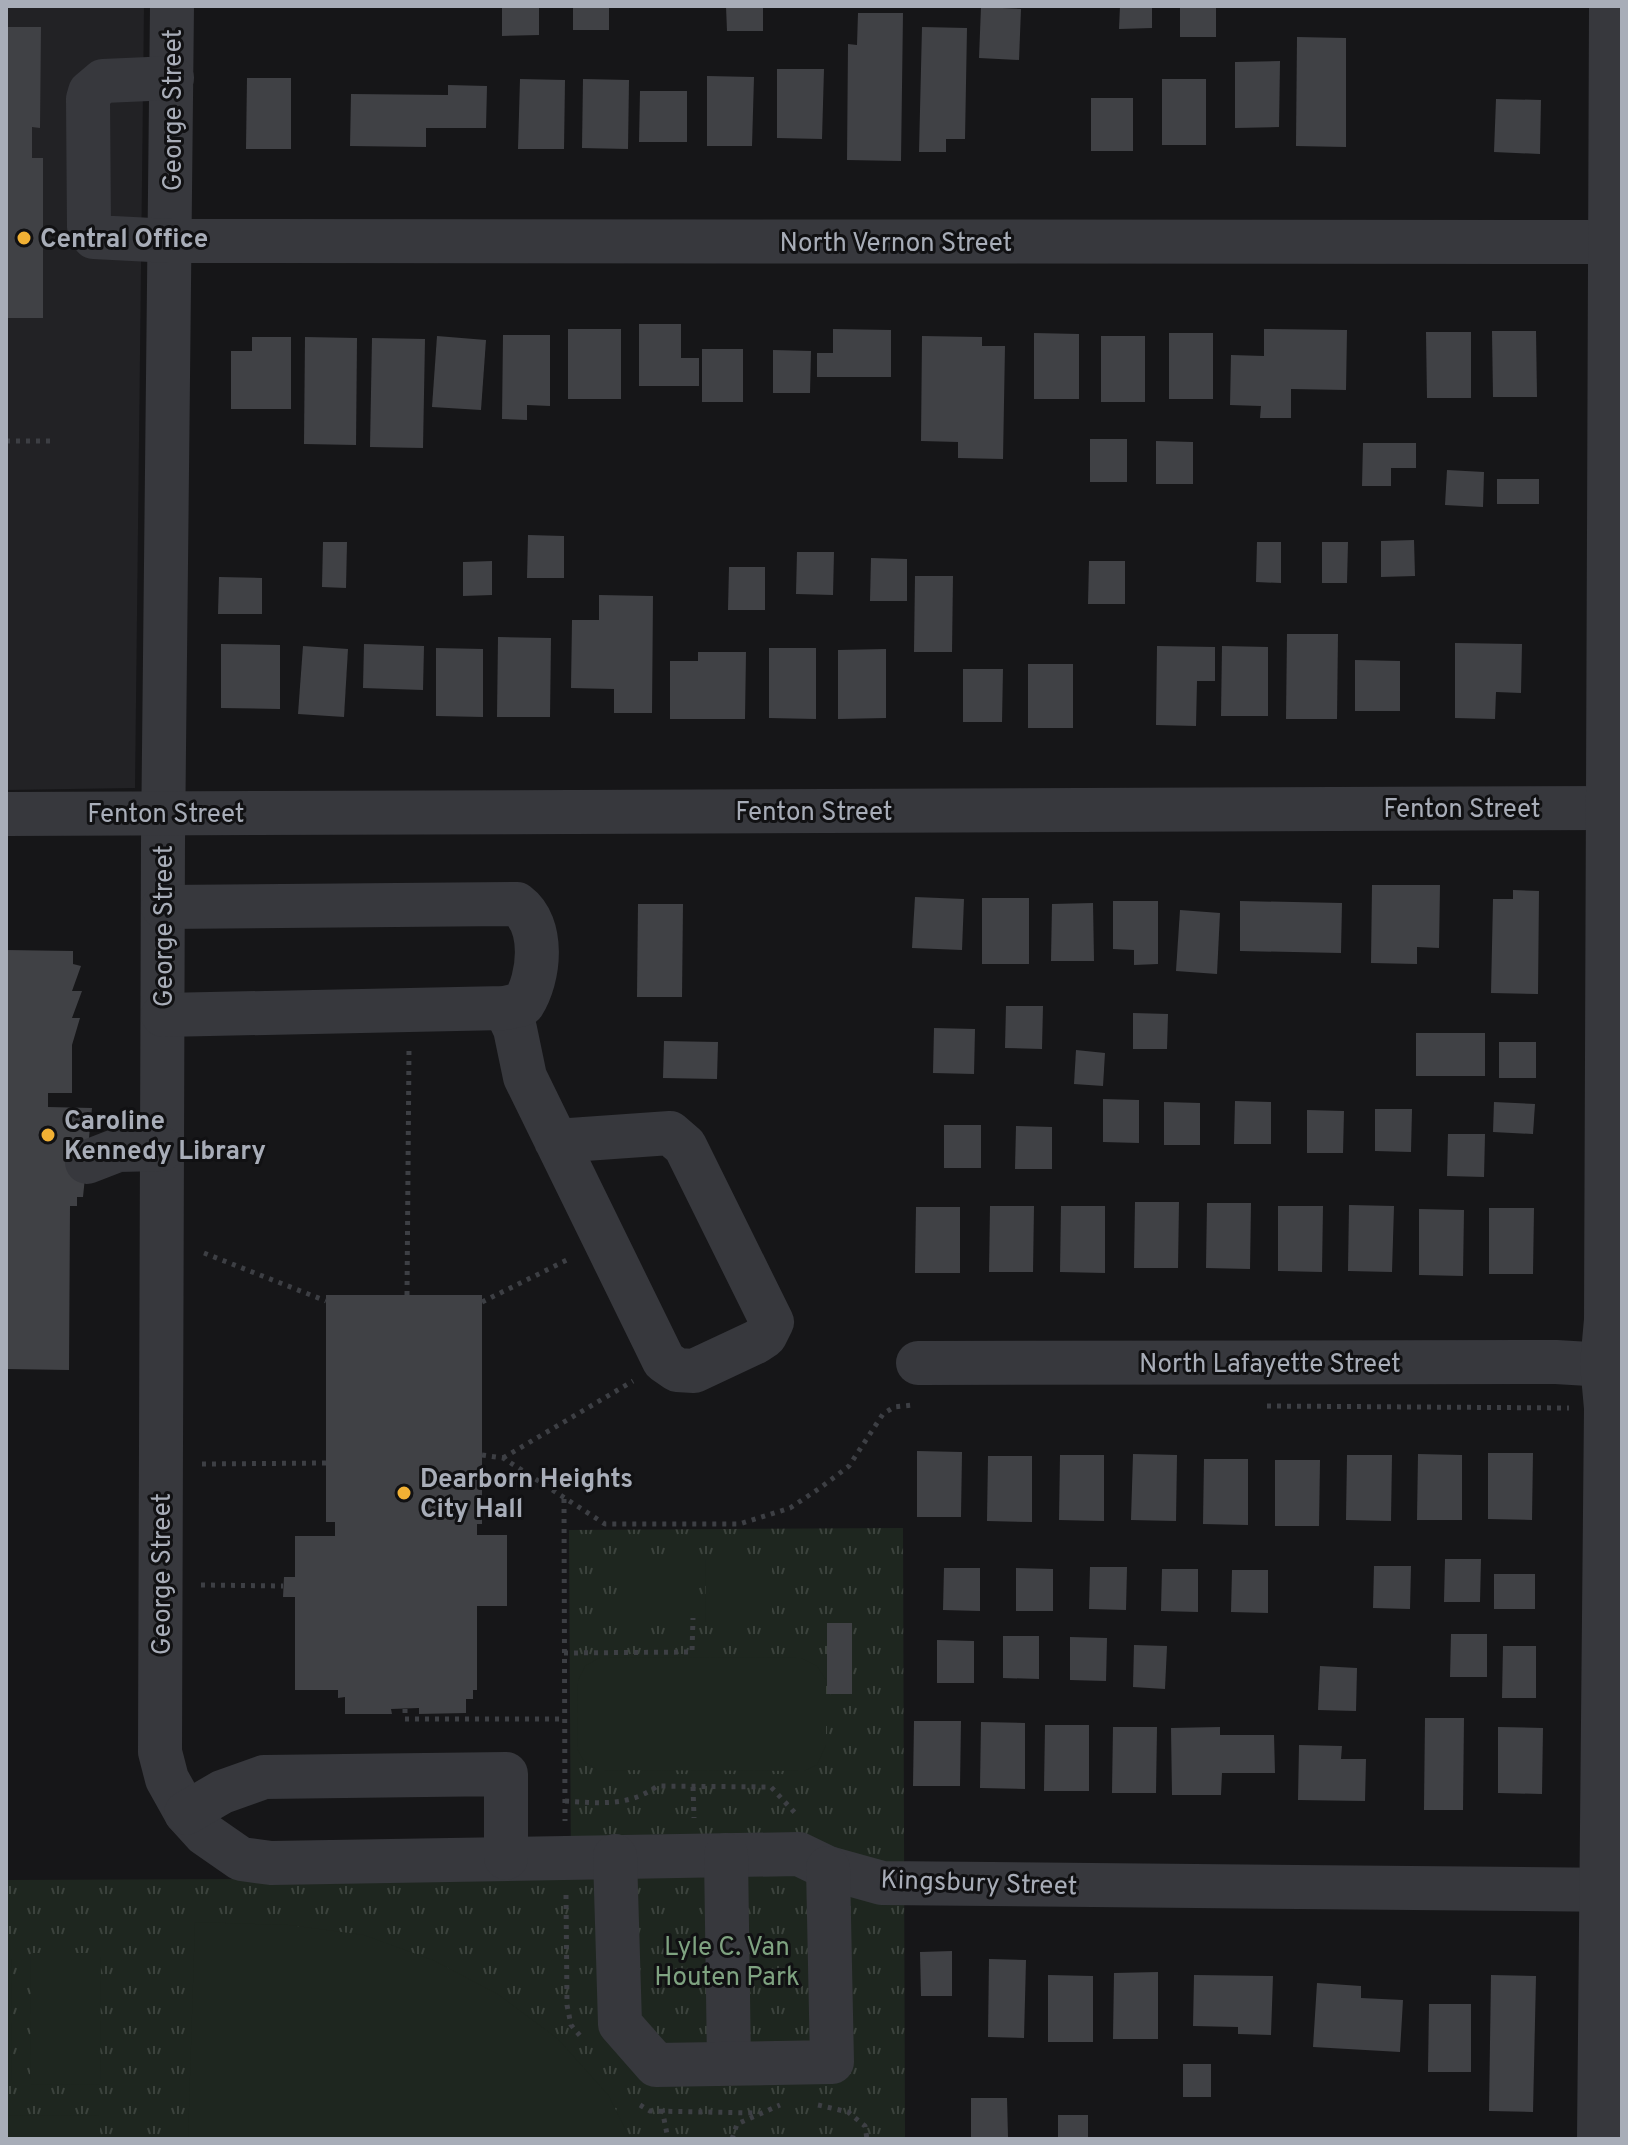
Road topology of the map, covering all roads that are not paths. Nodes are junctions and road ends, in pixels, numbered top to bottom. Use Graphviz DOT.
graph roads {
  1 [pos="172,6"];
  2 [pos="1611,6"];
  3 [pos="172,78"];
  4 [pos="171,241"];
  5 [pos="1616,242"];
  6 [pos="1614,808"];
  7 [pos="163,813"];
  8 [pos="6,814"];
  9 [pos="163,907"];
  10 [pos="505,1008"];
  11 [pos="163,1015"];
  12 [pos="556,1141"];
  13 [pos="162,1149"];
  14 [pos="87,1162"];
  15 [pos="1612,1365"];
  16 [pos="914,1384"];
  17 [pos="196,1824"];
  18 [pos="726,1855"];
  19 [pos="615,1856"];
  20 [pos="506,1858"];
  21 [pos="828,1868"];
  22 [pos="1611,1890"];
  23 [pos="729,2063"];
  24 [pos="1599,2139"];
  1 -- 3 [label="street, George Street"];
  2 -- 5 [label="street"];
  3 -- 4 [label="street, George Street"];
  3 -- 4 [label="street, North Vernon Street"];
  4 -- 5 [label="street, North Vernon Street"];
  4 -- 7 [label="street, George Street"];
  5 -- 6 [label="street"];
  6 -- 7 [label="street, Fenton Street"];
  6 -- 15 [label="street"];
  7 -- 8 [label="street, Fenton Street"];
  7 -- 9 [label="street, George Street"];
  9 -- 10 [label="street"];
  9 -- 11 [label="street, George Street"];
  10 -- 11 [label="street"];
  10 -- 12 [label="street"];
  11 -- 13 [label="street, George Street"];
  12 -- 12 [label="street"];
  13 -- 14 [label="street"];
  13 -- 17 [label="street, George Street"];
  15 -- 16 [label="street, North Lafayette Street"];
  15 -- 22 [label="street"];
  17 -- 20 [label="street, Kingsbury Street"];
  17 -- 20 [label="street"];
  18 -- 19 [label="street, Kingsbury Street"];
  18 -- 21 [label="street, Kingsbury Street"];
  18 -- 23 [label="street"];
  19 -- 20 [label="street, Kingsbury Street"];
  19 -- 23 [label="street"];
  21 -- 22 [label="street, Kingsbury Street"];
  21 -- 23 [label="street"];
  22 -- 24 [label="street"];
}
